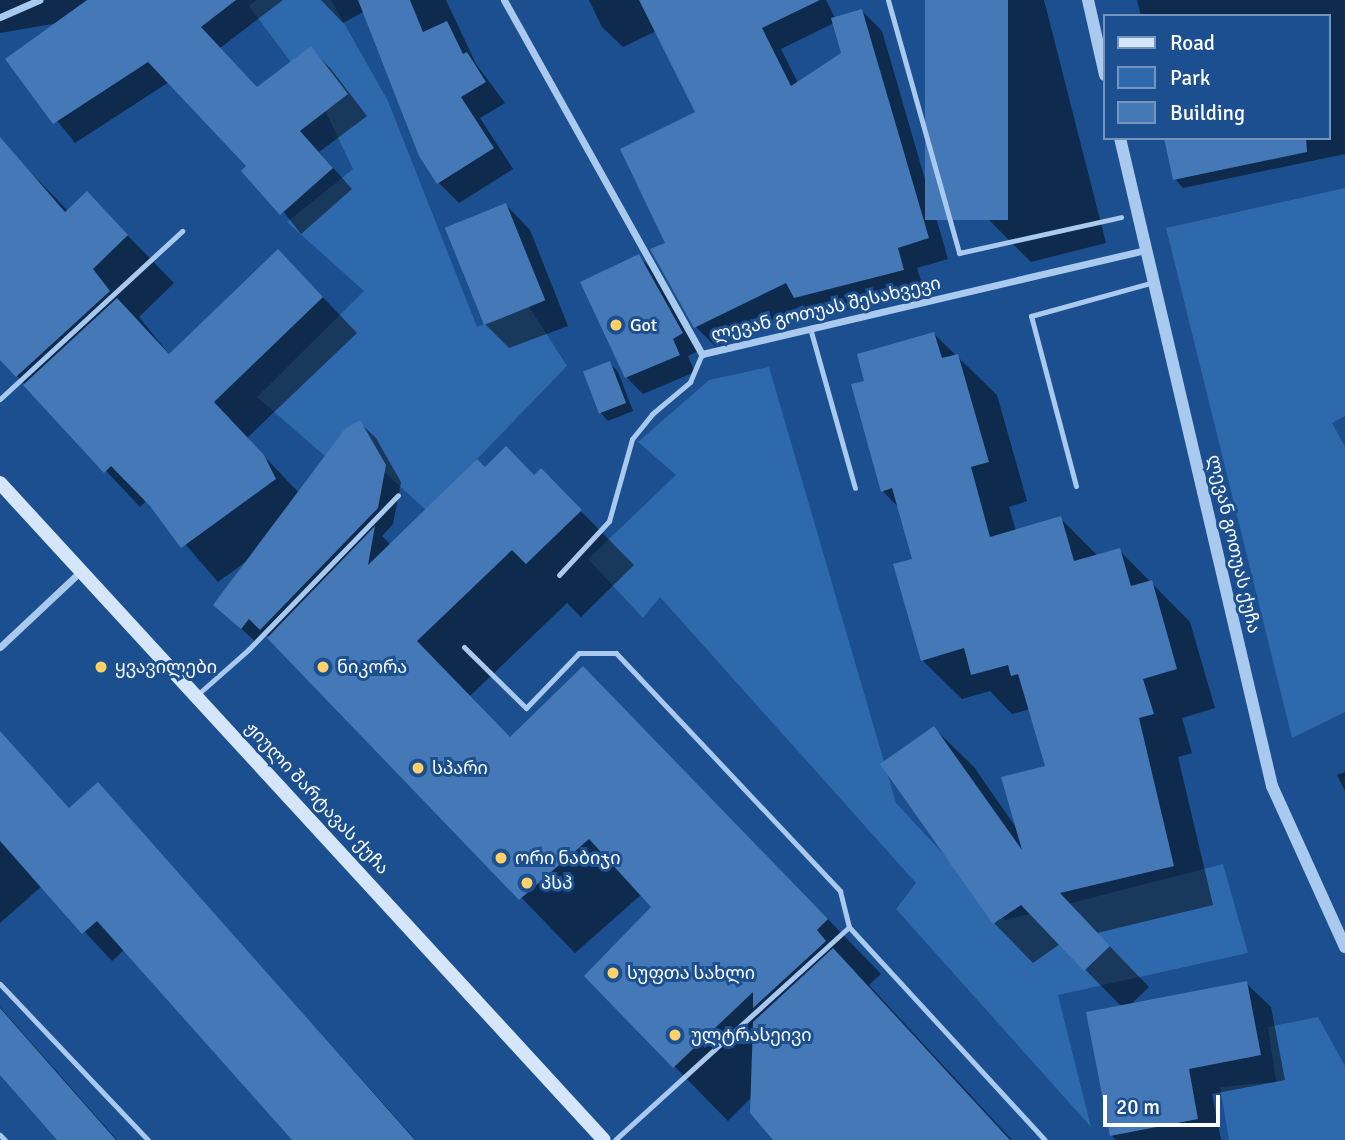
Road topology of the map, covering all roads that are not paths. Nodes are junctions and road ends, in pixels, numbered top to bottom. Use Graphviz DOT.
graph roads {
  1 [pos="39,0"];
  2 [pos="504,0"];
  3 [pos="888,0"];
  4 [pos="1088,0"];
  5 [pos="0,17"];
  6 [pos="1104,71"];
  7 [pos="1120,140"];
  8 [pos="1121,216"];
  9 [pos="182,232"];
  10 [pos="1146,250"];
  11 [pos="1154,282"];
  12 [pos="810,328"];
  13 [pos="702,354"];
  14 [pos="0,400"];
  15 [pos="0,483"];
  16 [pos="1076,486"];
  17 [pos="855,488"];
  18 [pos="398,495"];
  19 [pos="81,571"];
  20 [pos="559,575"];
  21 [pos="0,647"];
  22 [pos="464,647"];
  23 [pos="197,696"];
  24 [pos="849,927"];
  25 [pos="1345,947"];
  26 [pos="0,984"];
  27 [pos="0,1135"];
  28 [pos="5,1140"];
  29 [pos="148,1140"];
  30 [pos="604,1140"];
  31 [pos="615,1140"];
  32 [pos="1045,1140"];
  1 -- 5 [label="street"];
  2 -- 13 [label="street, ლევან გოთუას შესახვევი"];
  3 -- 8 [label="lane"];
  4 -- 6 [label="street"];
  7 -- 10 [label="street, ლევან გოთუას ქუჩა"];
  9 -- 14 [label="lane"];
  10 -- 11 [label="street, ლევან გოთუას ქუჩა"];
  10 -- 12 [label="street, ლევან გოთუას შესახვევი"];
  11 -- 16 [label="lane"];
  11 -- 25 [label="street, ლევან გოთუას ქუჩა"];
  12 -- 13 [label="street, ლევან გოთუას შესახვევი"];
  12 -- 17 [label="lane"];
  13 -- 20 [label="lane"];
  15 -- 19 [label="main road, ჟიული შარტავას ქუჩა"];
  18 -- 23 [label="lane"];
  19 -- 21 [label="street"];
  19 -- 23 [label="main road, ჟიული შარტავას ქუჩა"];
  22 -- 24 [label="lane"];
  23 -- 30 [label="main road, ჟიული შარტავას ქუჩა"];
  24 -- 31 [label="lane"];
  24 -- 32 [label="lane"];
  26 -- 29 [label="lane"];
  27 -- 28 [label="lane"];
}
